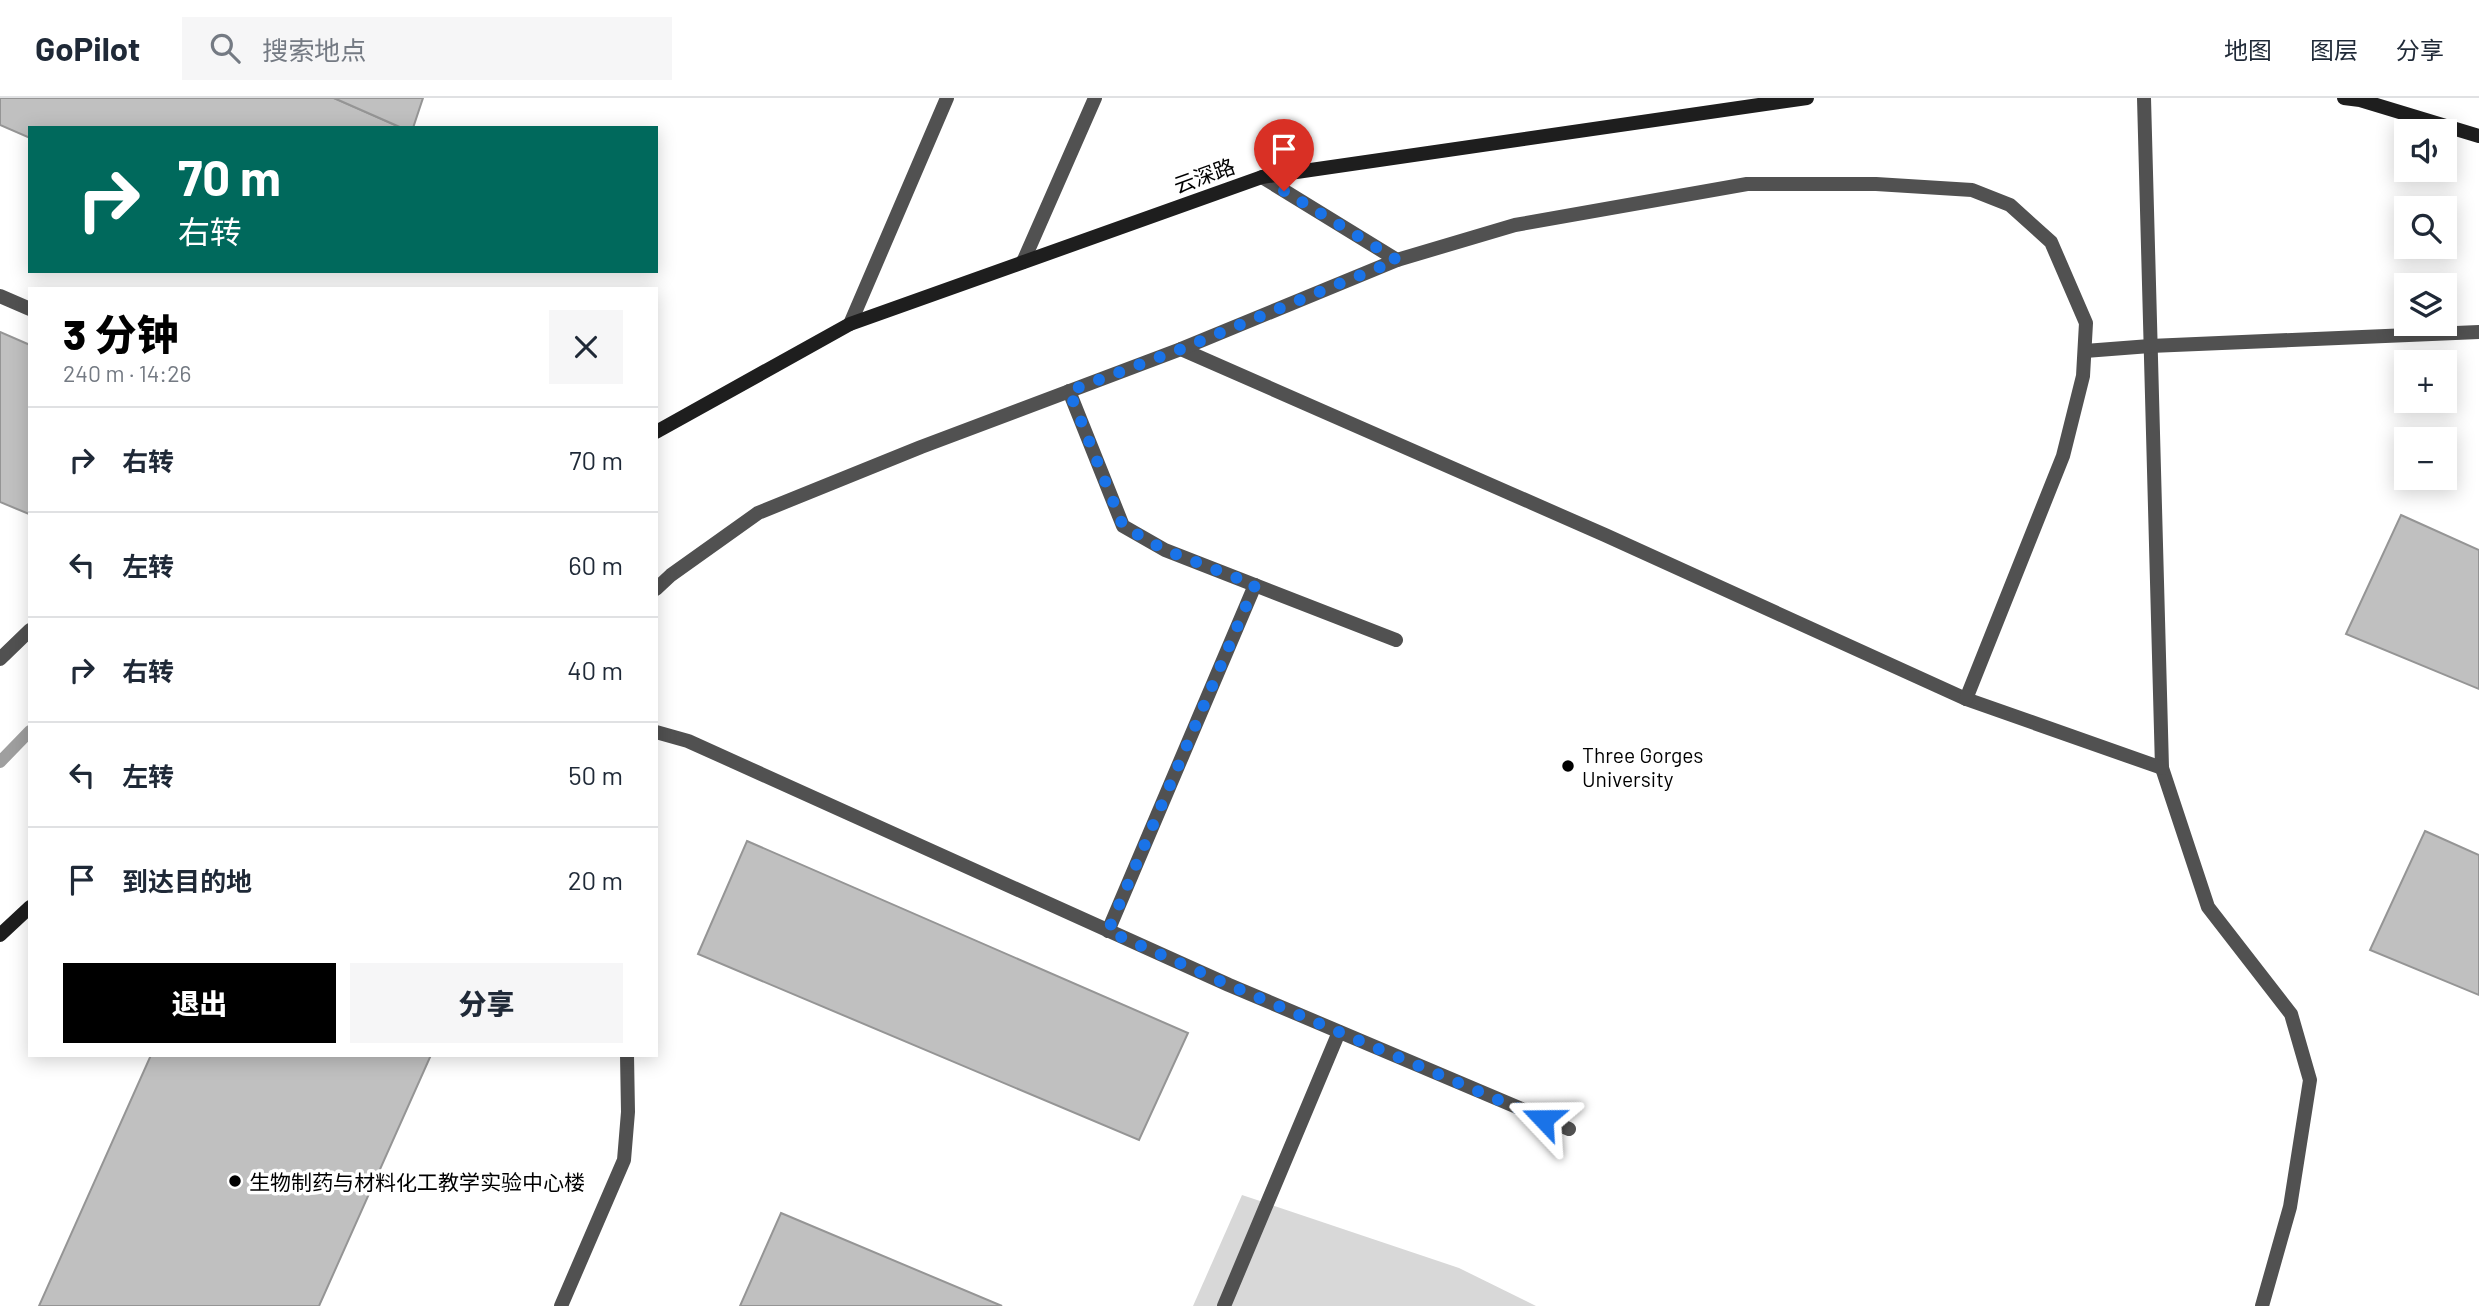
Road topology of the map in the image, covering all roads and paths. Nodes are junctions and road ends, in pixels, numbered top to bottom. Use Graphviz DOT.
graph roads {
  1 [pos="947,98"];
  2 [pos="1095,98"];
  3 [pos="1807,98"];
  4 [pos="2144,98"];
  5 [pos="2344,98"];
  6 [pos="2479,136"];
  7 [pos="1262,177"];
  8 [pos="1397,260"];
  9 [pos="1023,262"];
  10 [pos="0,296"];
  11 [pos="28,308"];
  12 [pos="850,324"];
  13 [pos="2479,332"];
  14 [pos="2150,346"];
  15 [pos="1181,349"];
  16 [pos="2085,351"];
  17 [pos="1069,391"];
  18 [pos="658,431"];
  19 [pos="1255,585"];
  20 [pos="658,587"];
  21 [pos="28,632"];
  22 [pos="1395,640"];
  23 [pos="0,659"];
  24 [pos="1966,699"];
  25 [pos="658,733"];
  26 [pos="2162,768"];
  27 [pos="28,909"];
  28 [pos="1108,931"];
  29 [pos="0,935"];
  30 [pos="1339,1032"];
  31 [pos="627,1057"];
  32 [pos="1569,1129"];
  33 [pos="561,1306"];
  34 [pos="1224,1306"];
  35 [pos="2262,1306"];
  1 -- 12 [label="lane"];
  2 -- 9 [label="lane"];
  3 -- 7 [label="street, 云深路"];
  4 -- 14 [label="lane"];
  5 -- 6 [label="street"];
  7 -- 8 [label="lane"];
  7 -- 9 [label="street, 云深路"];
  8 -- 15 [label="lane"];
  8 -- 16 [label="lane"];
  9 -- 12 [label="street, 云深路"];
  10 -- 11 [label="lane"];
  12 -- 18 [label="street, 云深路"];
  13 -- 14 [label="lane"];
  14 -- 16 [label="lane"];
  14 -- 26 [label="lane"];
  15 -- 17 [label="lane"];
  15 -- 24 [label="lane"];
  16 -- 24 [label="lane"];
  17 -- 19 [label="lane"];
  17 -- 20 [label="lane"];
  19 -- 22 [label="lane"];
  19 -- 28 [label="lane"];
  21 -- 23 [label="lane"];
  24 -- 26 [label="lane"];
  25 -- 28 [label="lane"];
  26 -- 35 [label="lane"];
  27 -- 29 [label="street"];
  28 -- 30 [label="lane"];
  30 -- 32 [label="lane"];
  30 -- 34 [label="lane"];
  31 -- 33 [label="lane"];
}
